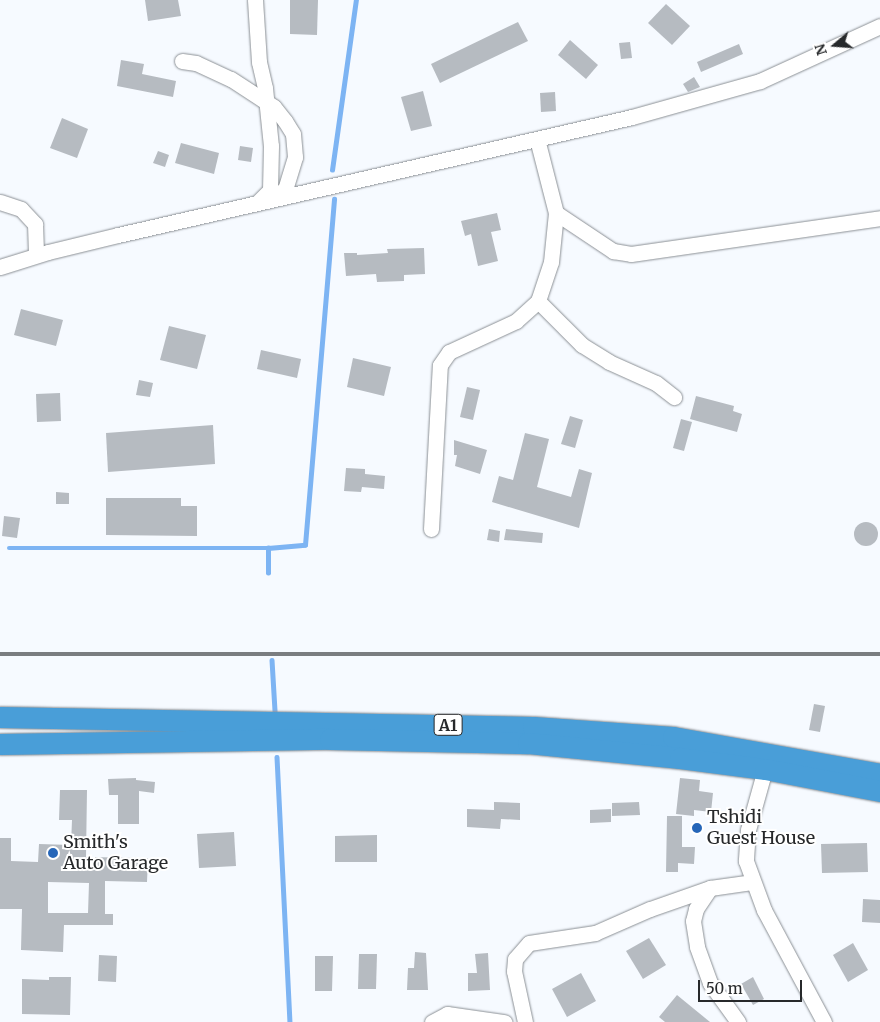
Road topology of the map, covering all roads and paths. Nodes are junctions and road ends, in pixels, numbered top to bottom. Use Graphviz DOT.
graph roads {
  1 [pos="255,0"];
  2 [pos="880,26"];
  3 [pos="182,61"];
  4 [pos="267,103"];
  5 [pos="537,139"];
  6 [pos="263,201"];
  7 [pos="0,202"];
  8 [pos="556,213"];
  9 [pos="880,218"];
  10 [pos="36,255"];
  11 [pos="0,267"];
  12 [pos="538,301"];
  13 [pos="674,397"];
  14 [pos="431,529"];
  15 [pos="0,718"];
  16 [pos="0,744"];
  17 [pos="765,769"];
  18 [pos="880,774"];
  19 [pos="880,792"];
  20 [pos="752,882"];
  21 [pos="710,888"];
  22 [pos="432,1022"];
  23 [pos="504,1022"];
  24 [pos="525,1022"];
  25 [pos="738,1022"];
  26 [pos="824,1022"];
  1 -- 4 [label="street"];
  2 -- 5 [label="street"];
  3 -- 4 [label="street"];
  4 -- 6 [label="street"];
  4 -- 6 [label="street"];
  5 -- 6 [label="street"];
  5 -- 8 [label="street"];
  6 -- 10 [label="street"];
  7 -- 10 [label="street"];
  8 -- 9 [label="street"];
  8 -- 12 [label="street"];
  10 -- 11 [label="street"];
  12 -- 13 [label="street"];
  12 -- 14 [label="street"];
  15 -- 18 [label="highway, A1"];
  16 -- 17 [label="highway, A1"];
  17 -- 19 [label="highway, A1"];
  17 -- 20 [label="street"];
  20 -- 21 [label="street"];
  20 -- 26 [label="street"];
  21 -- 24 [label="street"];
  21 -- 25 [label="street"];
  22 -- 23 [label="street"];
}
